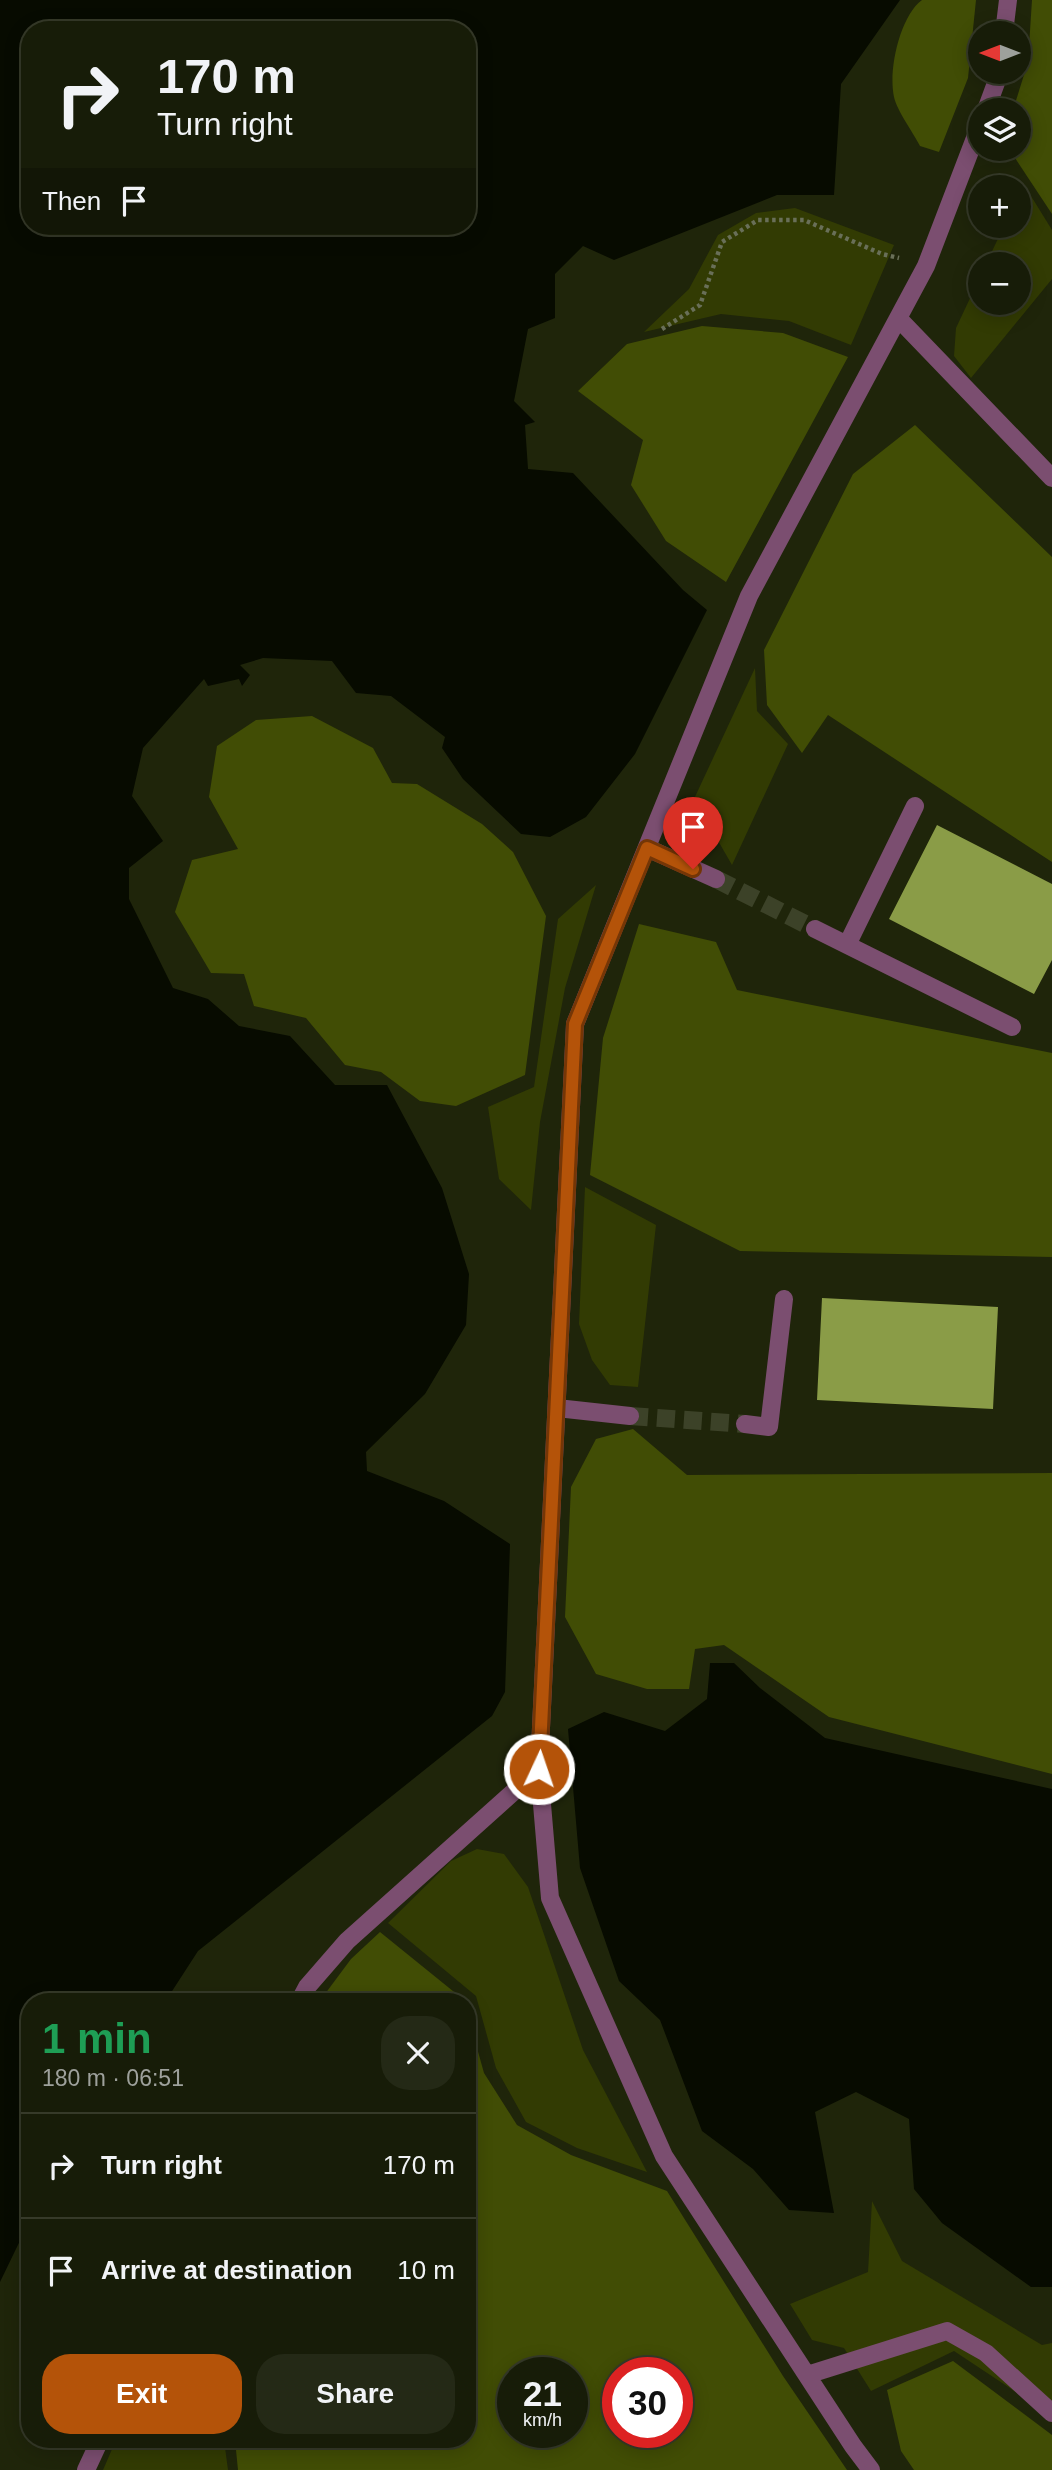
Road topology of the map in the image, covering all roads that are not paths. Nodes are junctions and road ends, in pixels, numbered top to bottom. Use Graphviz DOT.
graph roads {
  1 [pos="1007,0"];
  2 [pos="1005,21"];
  3 [pos="968,156"];
  4 [pos="898,318"];
  5 [pos="1052,478"];
  6 [pos="915,806"];
  7 [pos="647,848"];
  8 [pos="716,879"];
  9 [pos="815,929"];
  10 [pos="847,945"];
  11 [pos="1012,1027"];
  12 [pos="784,1299"];
  13 [pos="556,1408"];
  14 [pos="630,1416"];
  15 [pos="744,1424"];
  16 [pos="539,1769"];
  17 [pos="304,1993"];
  18 [pos="807,2375"];
  19 [pos="1052,2413"];
  20 [pos="96,2448"];
  21 [pos="86,2470"];
  22 [pos="871,2470"];
  1 -- 2 [label="street"];
  3 -- 4 [label="street"];
  4 -- 5 [label="street"];
  4 -- 7 [label="street"];
  6 -- 10 [label="street"];
  7 -- 8 [label="street"];
  7 -- 13 [label="street"];
  9 -- 10 [label="street"];
  10 -- 11 [label="street"];
  12 -- 15 [label="street"];
  13 -- 14 [label="street"];
  13 -- 16 [label="street"];
  16 -- 17 [label="street"];
  16 -- 18 [label="street"];
  18 -- 19 [label="street"];
  18 -- 22 [label="street"];
  20 -- 21 [label="street"];
}
